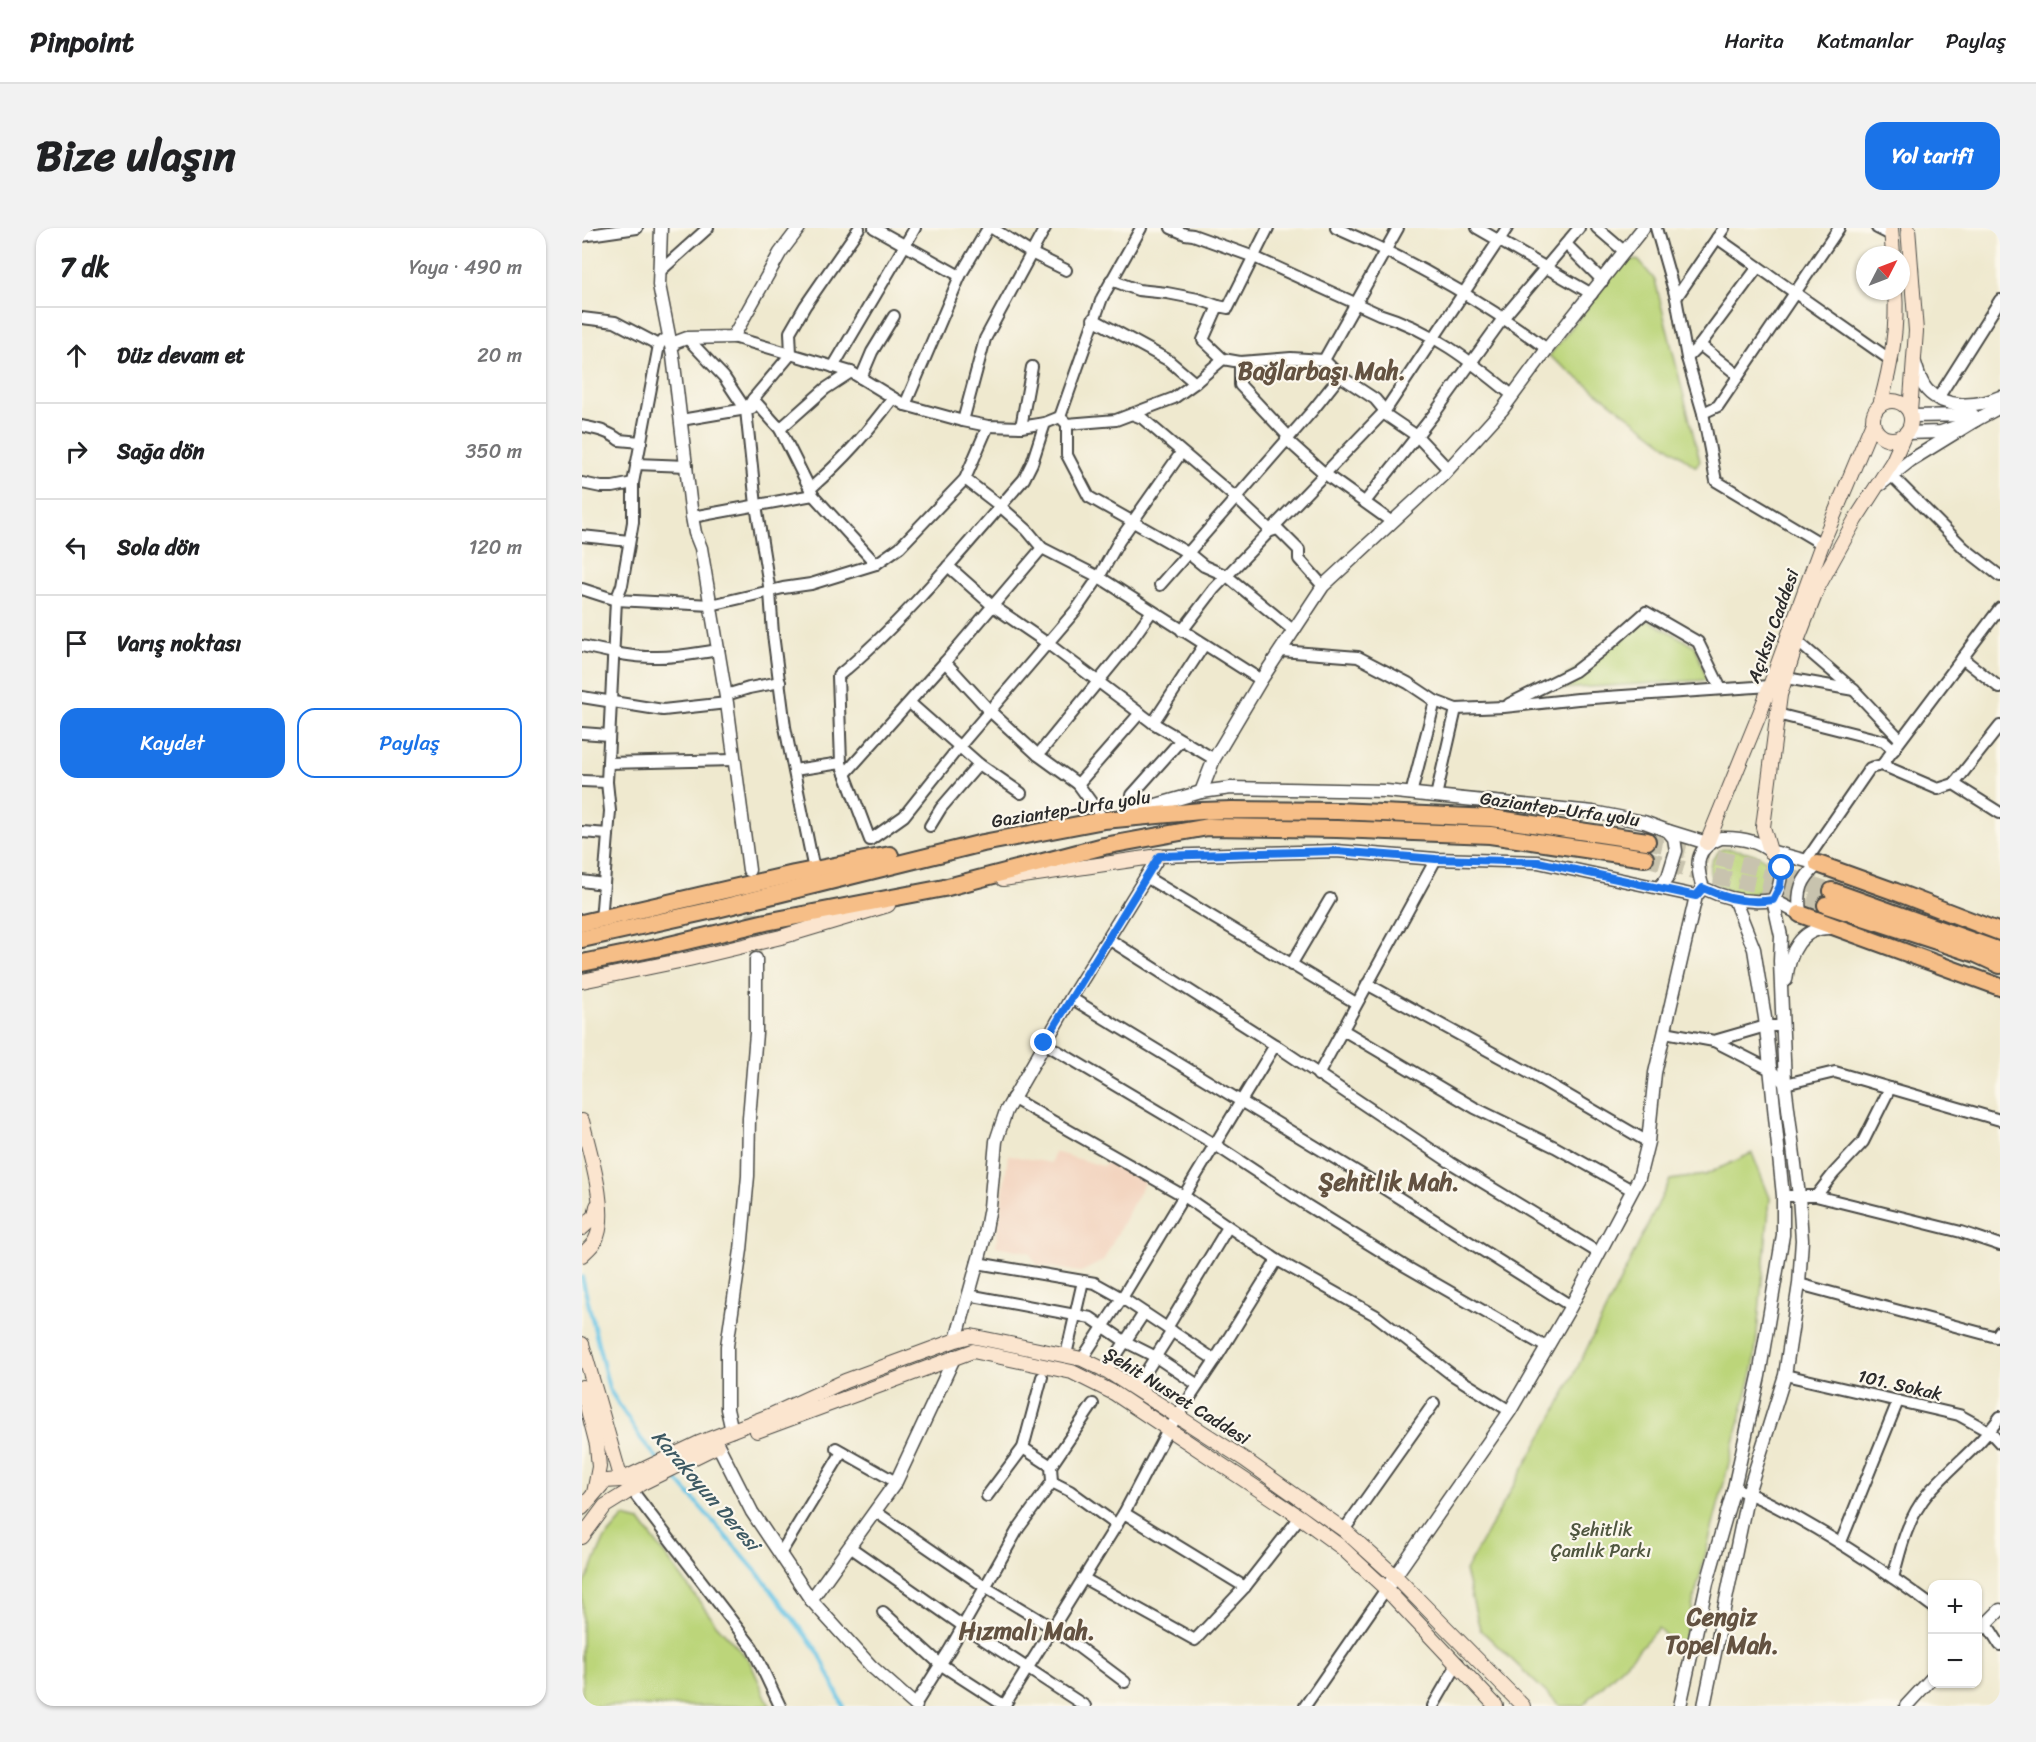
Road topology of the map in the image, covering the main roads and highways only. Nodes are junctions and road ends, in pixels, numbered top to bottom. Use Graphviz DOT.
graph roads {
  1 [pos="1908,228"];
  2 [pos="1891,231"];
  3 [pos="1892,246"];
  4 [pos="1895,300"];
  5 [pos="1880,405"];
  6 [pos="1911,414"];
  7 [pos="1873,422"];
  8 [pos="1905,434"];
  9 [pos="1647,841"];
  10 [pos="983,843"];
  11 [pos="1707,843"];
  12 [pos="1770,851"];
  13 [pos="1159,856"];
  14 [pos="1645,858"];
  15 [pos="1812,863"];
  16 [pos="944,888"];
  17 [pos="1800,914"];
  18 [pos="582,923"];
  19 [pos="2000,932"];
  20 [pos="582,939"];
  21 [pos="2000,951"];
  22 [pos="582,963"];
  23 [pos="2000,965"];
  24 [pos="582,981"];
  25 [pos="2000,987"];
  26 [pos="582,1121"];
  27 [pos="600,1198"];
  28 [pos="585,1226"];
  29 [pos="582,1255"];
  30 [pos="582,1344"];
  31 [pos="582,1387"];
  32 [pos="588,1431"];
  33 [pos="709,1446"];
  34 [pos="632,1482"];
  35 [pos="594,1493"];
  36 [pos="582,1508"];
  37 [pos="582,1538"];
  38 [pos="1495,1706"];
  39 [pos="1523,1706"];
  1 -- 6 [label="main road"];
  2 -- 3 [label="main road"];
  4 -- 5 [label="main road"];
  5 -- 6 [label="main road"];
  5 -- 7 [label="main road"];
  6 -- 8 [label="main road"];
  7 -- 8 [label="main road"];
  7 -- 11 [label="main road, Açıksu Caddesi"];
  8 -- 12 [label="main road, Açıksu Caddesi"];
  9 -- 10 [label="highway, Gaziantep-Urfa yolu"];
  10 -- 18 [label="highway"];
  10 -- 20 [label="highway, Gaziantep-Urfa yolu"];
  13 -- 16 [label="main road"];
  14 -- 16 [label="highway, Gaziantep-Urfa yolu"];
  15 -- 19 [label="highway"];
  16 -- 22 [label="highway, Gaziantep-Urfa yolu"];
  16 -- 24 [label="main road"];
  17 -- 25 [label="highway"];
  21 -- 23 [label="highway"];
  26 -- 27 [label="main road"];
  27 -- 28 [label="main road"];
  27 -- 29 [label="main road"];
  30 -- 34 [label="main road"];
  31 -- 32 [label="main road"];
  32 -- 35 [label="main road"];
  33 -- 34 [label="main road, Şehit Nusret Caddesi"];
  33 -- 38 [label="main road, Şehit Nusret Caddesi"];
  33 -- 39 [label="main road, Şehit Nusret Caddesi"];
  34 -- 35 [label="main road, Şehit Nusret Caddesi"];
  34 -- 37 [label="main road, Şehit Nusret Caddesi"];
  35 -- 36 [label="main road, Şehit Nusret Caddesi"];
}
